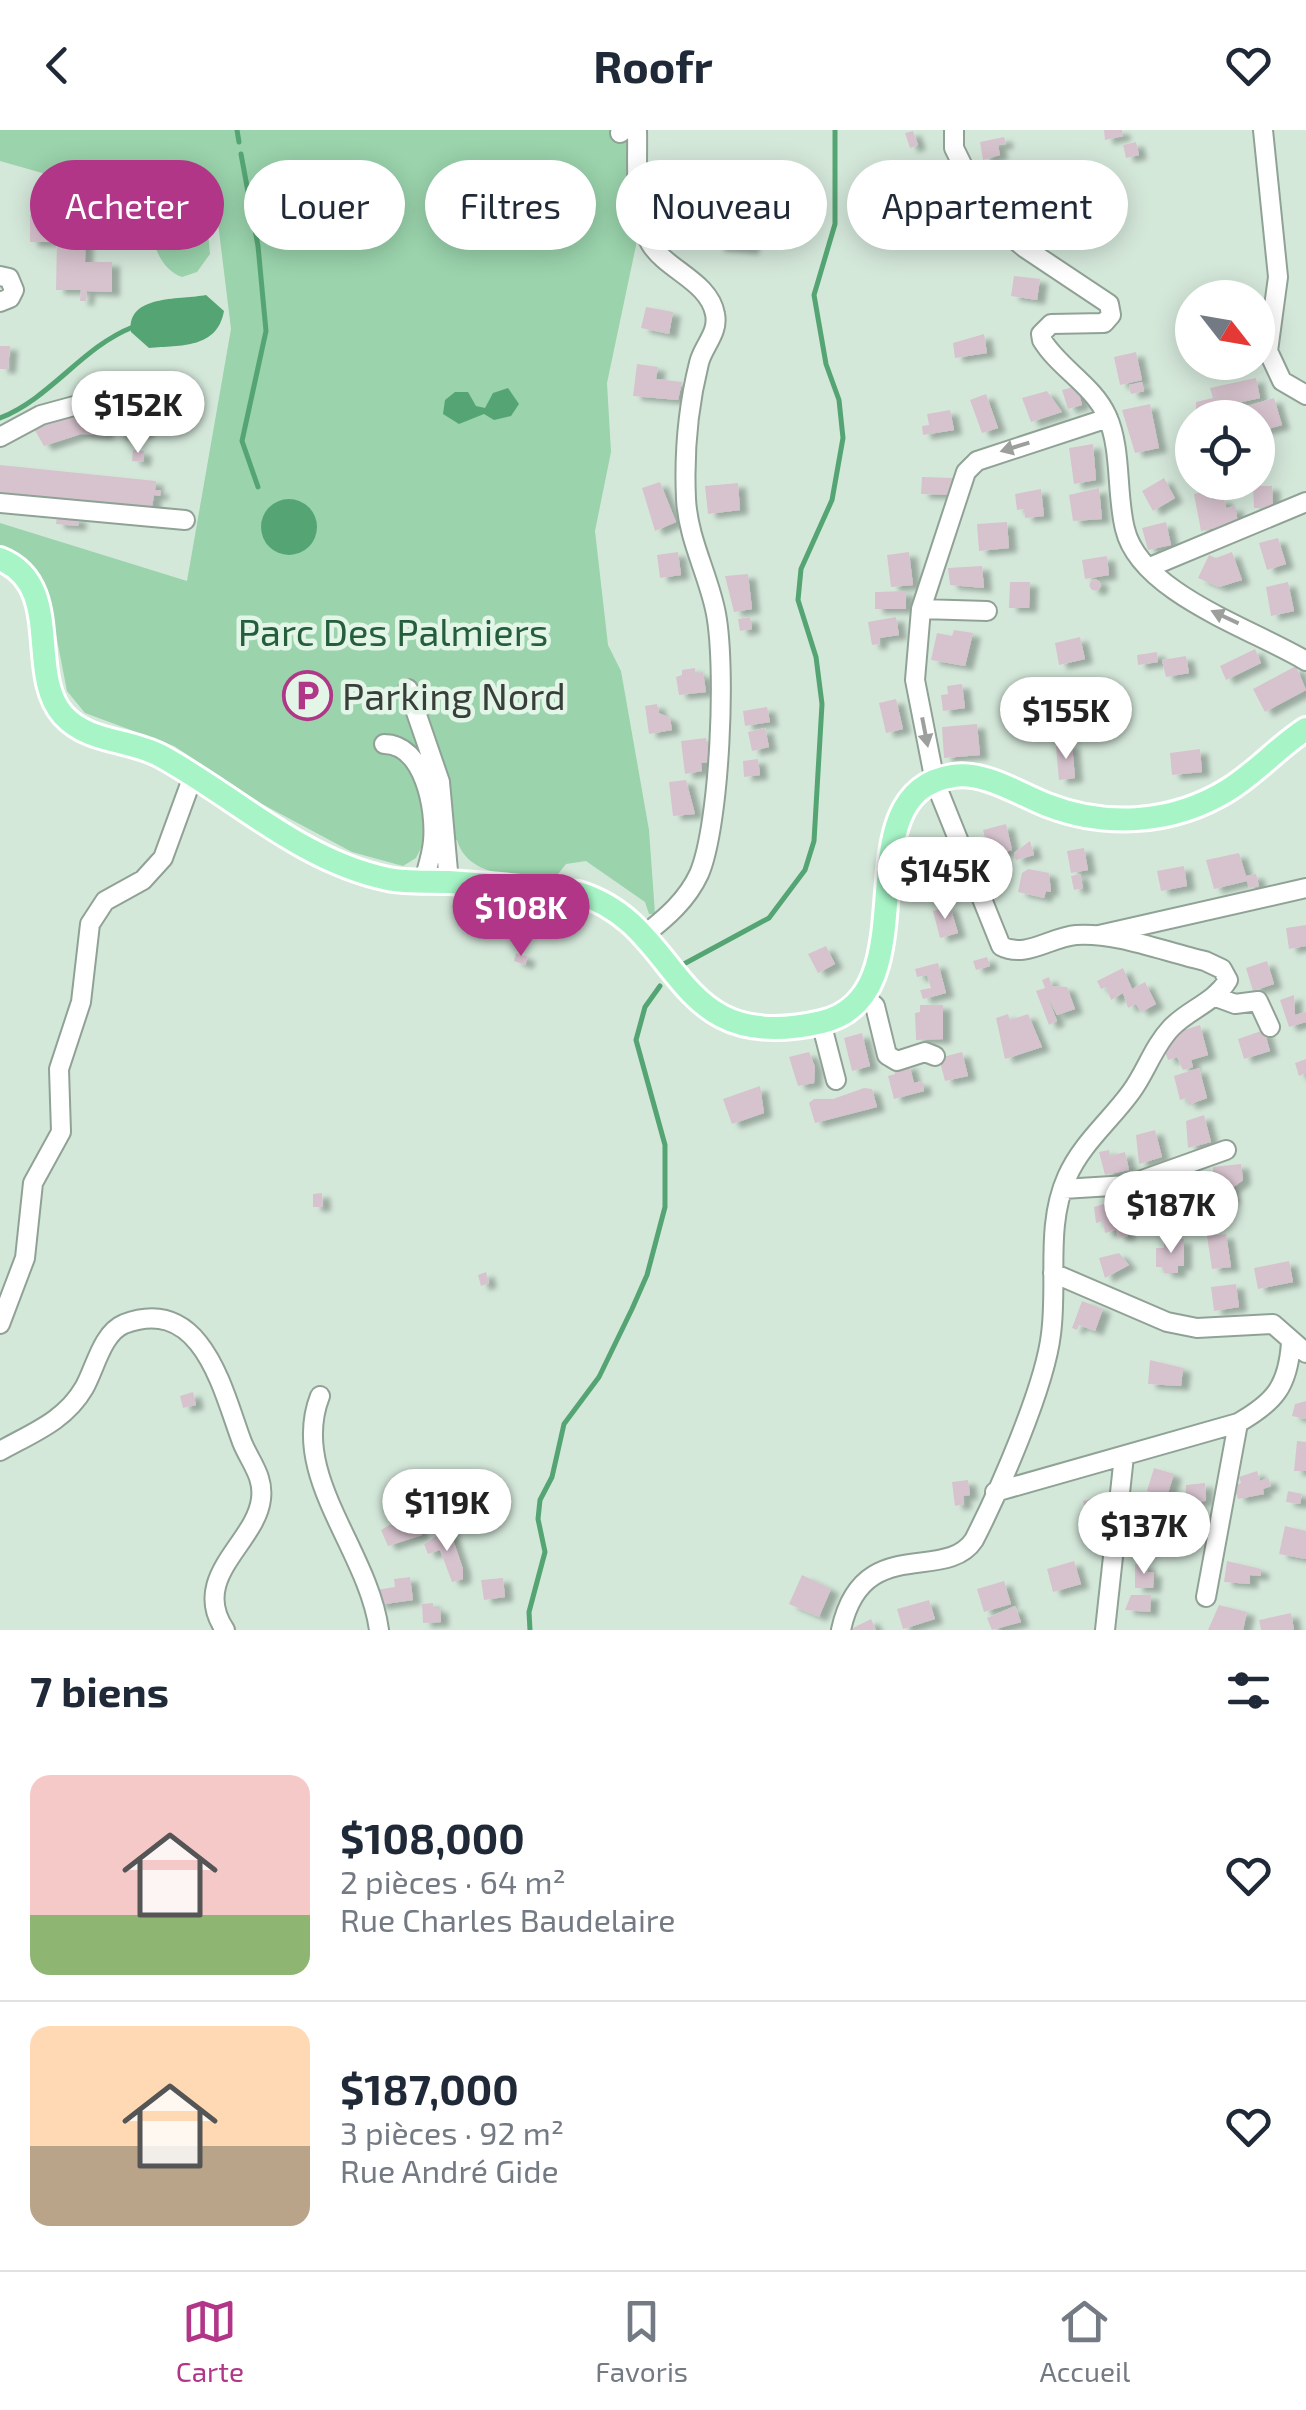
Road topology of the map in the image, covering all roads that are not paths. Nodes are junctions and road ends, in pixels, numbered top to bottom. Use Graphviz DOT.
graph roads {
  1 [pos="954,130"];
  2 [pos="1263,130"];
  3 [pos="627,131"];
  4 [pos="0,276"];
  5 [pos="0,302"];
  6 [pos="1306,394"];
  7 [pos="139,403"];
  8 [pos="1108,418"];
  9 [pos="0,437"];
  10 [pos="1306,502"];
  11 [pos="0,503"];
  12 [pos="186,520"];
  13 [pos="0,560"];
  14 [pos="1150,567"];
  15 [pos="922,608"];
  16 [pos="987,611"];
  17 [pos="1306,661"];
  18 [pos="408,688"];
  19 [pos="1306,730"];
  20 [pos="384,744"];
  21 [pos="193,776"];
  22 [pos="935,782"];
  23 [pos="424,881"];
  24 [pos="448,882"];
  25 [pos="1306,888"];
  26 [pos="644,935"];
  27 [pos="1094,936"];
  28 [pos="862,996"];
  29 [pos="1216,997"];
  30 [pos="821,1022"];
  31 [pos="1270,1027"];
  32 [pos="935,1056"];
  33 [pos="836,1080"];
  34 [pos="1226,1150"];
  35 [pos="1062,1188"];
  36 [pos="1054,1274"];
  37 [pos="0,1324"];
  38 [pos="1299,1348"];
  39 [pos="320,1396"];
  40 [pos="1238,1423"];
  41 [pos="0,1450"];
  42 [pos="1124,1456"];
  43 [pos="995,1492"];
  44 [pos="1206,1597"];
  45 [pos="226,1630"];
  46 [pos="379,1630"];
  47 [pos="841,1630"];
  48 [pos="1104,1630"];
  1 -- 8 [label="street"];
  2 -- 6 [label="street"];
  3 -- 26 [label="street"];
  4 -- 5 [label="street"];
  7 -- 9 [label="street"];
  8 -- 14 [label="street"];
  8 -- 15 [label="street, one-way"];
  10 -- 14 [label="street"];
  11 -- 12 [label="street"];
  13 -- 21 [label="main road"];
  17 -- 14 [label="street, one-way"];
  15 -- 16 [label="street"];
  15 -- 22 [label="street, one-way"];
  18 -- 24 [label="street"];
  19 -- 22 [label="main road"];
  20 -- 23 [label="street"];
  21 -- 23 [label="main road"];
  21 -- 37 [label="street"];
  22 -- 27 [label="street"];
  22 -- 28 [label="main road"];
  23 -- 24 [label="main road"];
  24 -- 26 [label="main road"];
  25 -- 27 [label="street"];
  26 -- 30 [label="main road"];
  27 -- 29 [label="street"];
  28 -- 30 [label="main road"];
  28 -- 32 [label="street"];
  29 -- 31 [label="street"];
  29 -- 35 [label="street"];
  30 -- 33 [label="street"];
  34 -- 35 [label="street"];
  35 -- 36 [label="street"];
  36 -- 38 [label="street"];
  36 -- 43 [label="street"];
  38 -- 40 [label="street"];
  39 -- 46 [label="street"];
  40 -- 42 [label="street"];
  40 -- 44 [label="street"];
  41 -- 45 [label="street"];
  42 -- 43 [label="street"];
  42 -- 48 [label="street"];
  43 -- 47 [label="street"];
}
